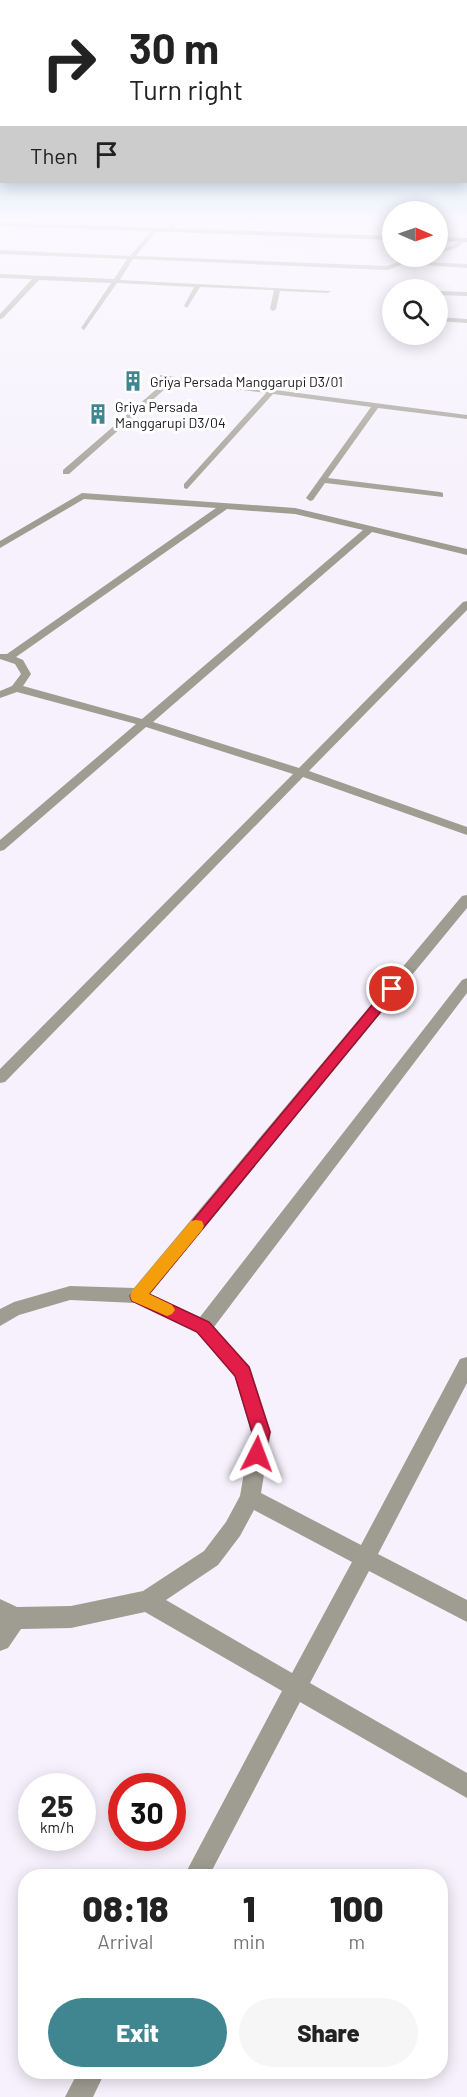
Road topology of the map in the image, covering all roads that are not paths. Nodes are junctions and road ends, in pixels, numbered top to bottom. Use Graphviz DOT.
graph roads {
  1 [pos="93,316"];
  2 [pos="448,320"];
  3 [pos="467,321"];
  4 [pos="84,328"];
  5 [pos="163,377"];
  6 [pos="173,378"];
  7 [pos="271,392"];
  8 [pos="375,406"];
  9 [pos="467,417"];
  10 [pos="66,472"];
  11 [pos="322,480"];
  12 [pos="187,486"];
  13 [pos="440,495"];
  14 [pos="310,498"];
  15 [pos="225,506"];
  16 [pos="370,529"];
  17 [pos="0,545"];
  18 [pos="467,552"];
  19 [pos="467,604"];
  20 [pos="5,656"];
  21 [pos="16,687"];
  22 [pos="0,695"];
  23 [pos="145,723"];
  24 [pos="300,772"];
  25 [pos="467,831"];
  26 [pos="0,847"];
  27 [pos="467,899"];
  28 [pos="467,983"];
  29 [pos="0,1078"];
  30 [pos="138,1296"];
  31 [pos="0,1318"];
  32 [pos="203,1327"];
  33 [pos="467,1365"];
  34 [pos="250,1498"];
  35 [pos="366,1559"];
  36 [pos="147,1601"];
  37 [pos="467,1611"];
  38 [pos="8,1614"];
  39 [pos="0,1640"];
  40 [pos="297,1688"];
  41 [pos="467,1786"];
  42 [pos="200,1869"];
  43 [pos="88,2079"];
  44 [pos="78,2097"];
  1 -- 4 [label="street"];
  2 -- 3 [label="street"];
  5 -- 6 [label="street"];
  6 -- 7 [label="street"];
  6 -- 10 [label="street"];
  7 -- 8 [label="street"];
  7 -- 12 [label="street"];
  8 -- 9 [label="street"];
  8 -- 11 [label="street"];
  11 -- 13 [label="street"];
  11 -- 14 [label="street"];
  15 -- 16 [label="street"];
  15 -- 17 [label="street"];
  15 -- 20 [label="street"];
  16 -- 18 [label="street"];
  16 -- 23 [label="street"];
  19 -- 24 [label="street"];
  20 -- 21 [label="street"];
  21 -- 22 [label="street"];
  21 -- 23 [label="street"];
  23 -- 24 [label="street"];
  23 -- 26 [label="street"];
  24 -- 25 [label="street"];
  24 -- 29 [label="street"];
  27 -- 30 [label="street"];
  28 -- 32 [label="street"];
  30 -- 31 [label="street"];
  30 -- 32 [label="street"];
  32 -- 34 [label="street"];
  33 -- 35 [label="street"];
  34 -- 35 [label="street"];
  34 -- 36 [label="street"];
  35 -- 37 [label="street"];
  35 -- 40 [label="street"];
  36 -- 38 [label="street"];
  36 -- 40 [label="street"];
  38 -- 39 [label="street"];
  40 -- 41 [label="street"];
  40 -- 42 [label="street"];
  43 -- 44 [label="street"];
}
